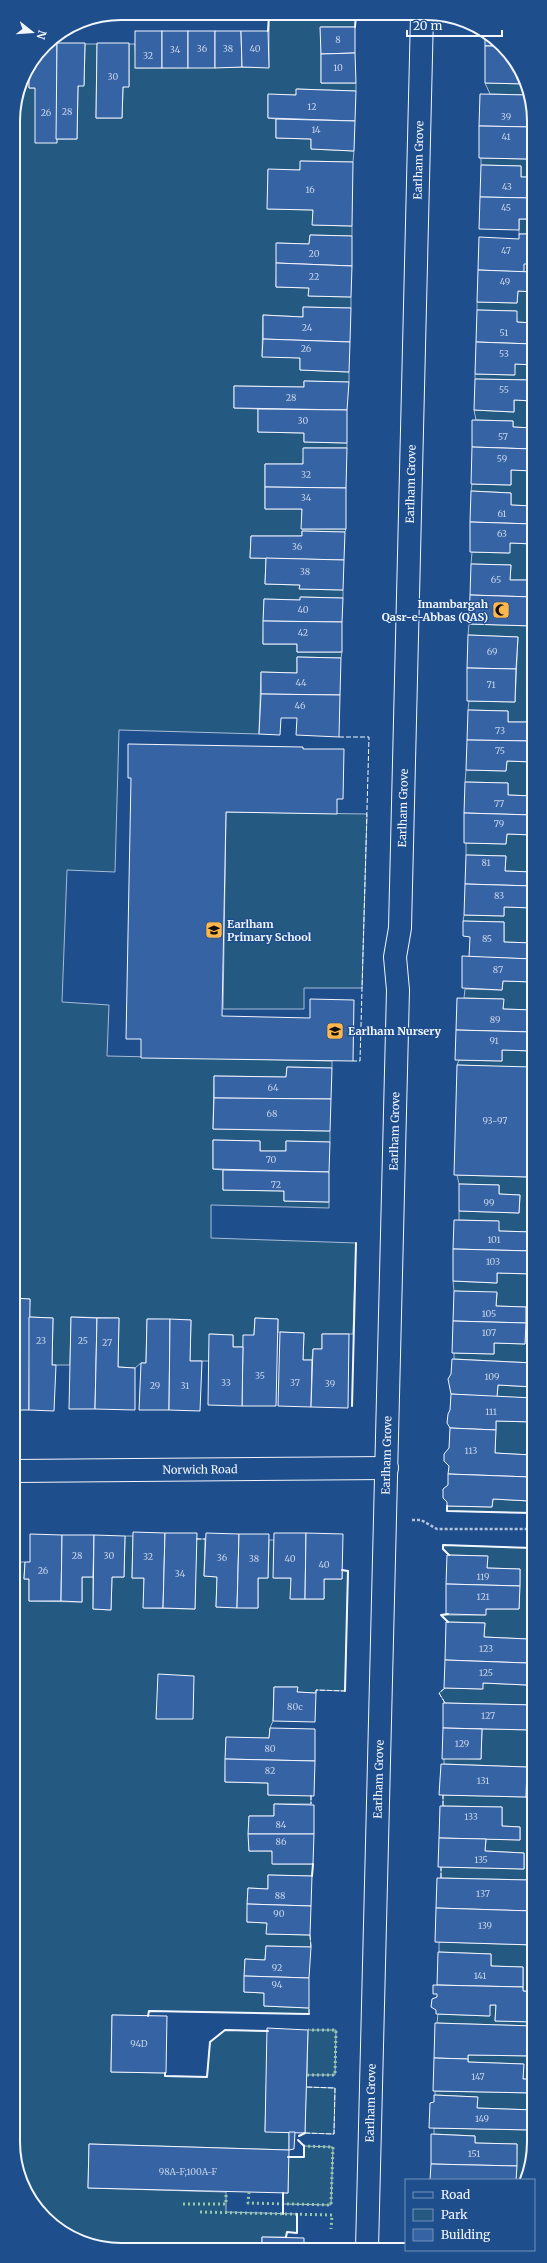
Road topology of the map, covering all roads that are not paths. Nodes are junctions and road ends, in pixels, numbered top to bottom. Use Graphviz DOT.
graph roads {
  1 [pos="422,20"];
  2 [pos="387,1468"];
  3 [pos="20,1471"];
  4 [pos="367,2243"];
  1 -- 2 [label="street, Earlham Grove"];
  2 -- 3 [label="street, Norwich Road"];
  2 -- 4 [label="street, Earlham Grove"];
}
